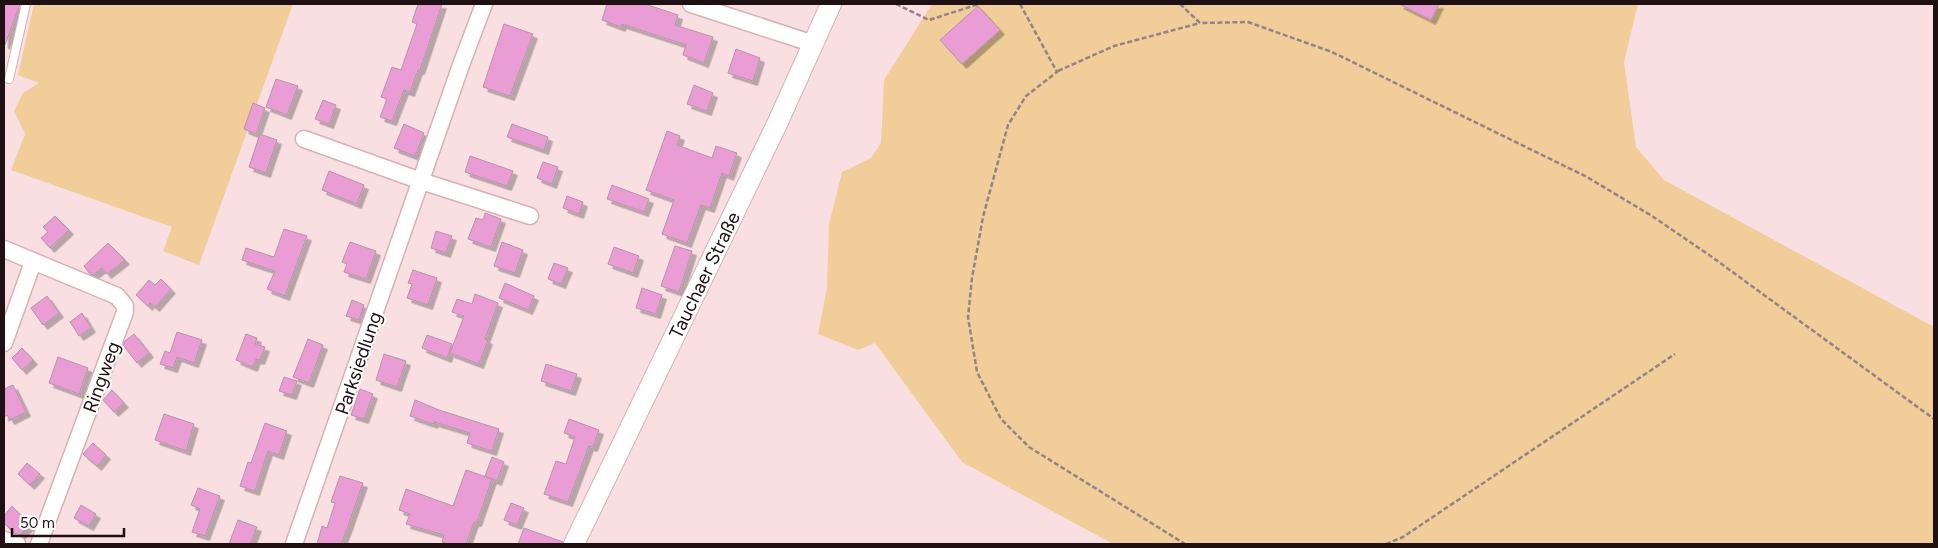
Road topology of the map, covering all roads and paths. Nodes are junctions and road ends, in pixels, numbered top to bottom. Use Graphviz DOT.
graph roads {
  1 [pos="26,4"];
  2 [pos="484,4"];
  3 [pos="690,4"];
  4 [pos="831,4"];
  5 [pos="896,4"];
  6 [pos="979,4"];
  7 [pos="1020,4"];
  8 [pos="1180,4"];
  9 [pos="1200,23"];
  10 [pos="814,44"];
  11 [pos="1058,72"];
  12 [pos="9,79"];
  13 [pos="304,139"];
  14 [pos="421,181"];
  15 [pos="530,216"];
  16 [pos="4,249"];
  17 [pos="34,262"];
  18 [pos="7,325"];
  19 [pos="4,343"];
  20 [pos="1675,354"];
  21 [pos="1934,419"];
  22 [pos="4,540"];
  23 [pos="17,544"];
  24 [pos="39,544"];
  25 [pos="294,544"];
  26 [pos="574,544"];
  27 [pos="1185,544"];
  28 [pos="1386,544"];
  1 -- 12 [label="lane"];
  2 -- 14 [label="street, Parksiedlung"];
  3 -- 10 [label="street"];
  4 -- 10 [label="street, Tauchaer Straße"];
  5 -- 6 [label="path"];
  7 -- 11 [label="path"];
  8 -- 9 [label="path"];
  9 -- 11 [label="path"];
  9 -- 21 [label="path"];
  10 -- 26 [label="street, Tauchaer Straße"];
  11 -- 27 [label="path"];
  13 -- 14 [label="street"];
  14 -- 15 [label="street"];
  14 -- 25 [label="street, Parksiedlung"];
  16 -- 17 [label="street, Ringweg"];
  17 -- 18 [label="street"];
  17 -- 24 [label="street, Ringweg"];
  18 -- 19 [label="street"];
  20 -- 28 [label="path"];
  22 -- 23 [label="street"];
}
